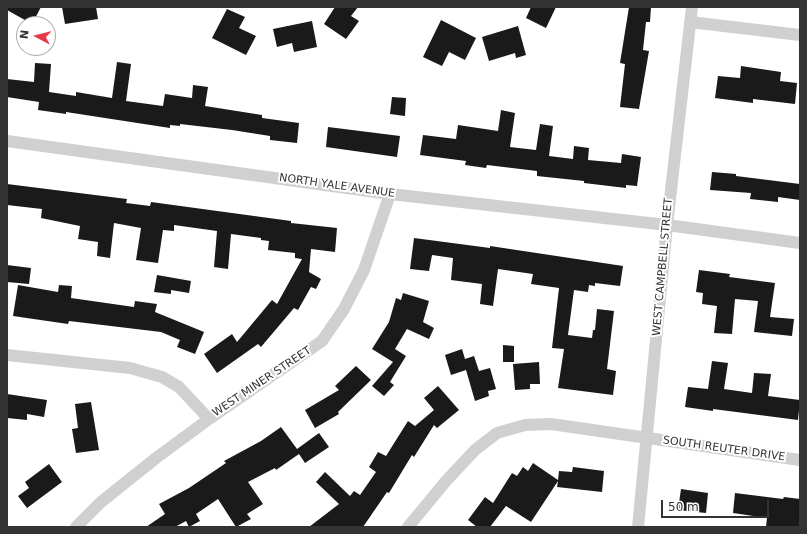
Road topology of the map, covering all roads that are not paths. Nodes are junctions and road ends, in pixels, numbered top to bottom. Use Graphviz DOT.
graph roads {
  1 [pos="692,7"];
  2 [pos="690,22"];
  3 [pos="800,34"];
  4 [pos="7,141"];
  5 [pos="390,194"];
  6 [pos="667,225"];
  7 [pos="800,243"];
  8 [pos="7,355"];
  9 [pos="209,419"];
  10 [pos="648,439"];
  11 [pos="800,460"];
  12 [pos="76,527"];
  13 [pos="408,527"];
  14 [pos="638,527"];
  1 -- 2 [label="street, WEST CAMPBELL STREET"];
  2 -- 3 [label="street"];
  2 -- 6 [label="street, WEST CAMPBELL STREET"];
  4 -- 5 [label="street, NORTH YALE AVENUE"];
  5 -- 6 [label="street, NORTH YALE AVENUE"];
  5 -- 9 [label="street, WEST MINER STREET"];
  6 -- 7 [label="street, NORTH YALE AVENUE"];
  6 -- 10 [label="street, WEST CAMPBELL STREET"];
  8 -- 9 [label="street"];
  9 -- 12 [label="street, WEST MINER STREET"];
  10 -- 11 [label="street, SOUTH REUTER DRIVE"];
  10 -- 13 [label="street, SOUTH REUTER DRIVE"];
  10 -- 14 [label="street, WEST CAMPBELL STREET"];
}
